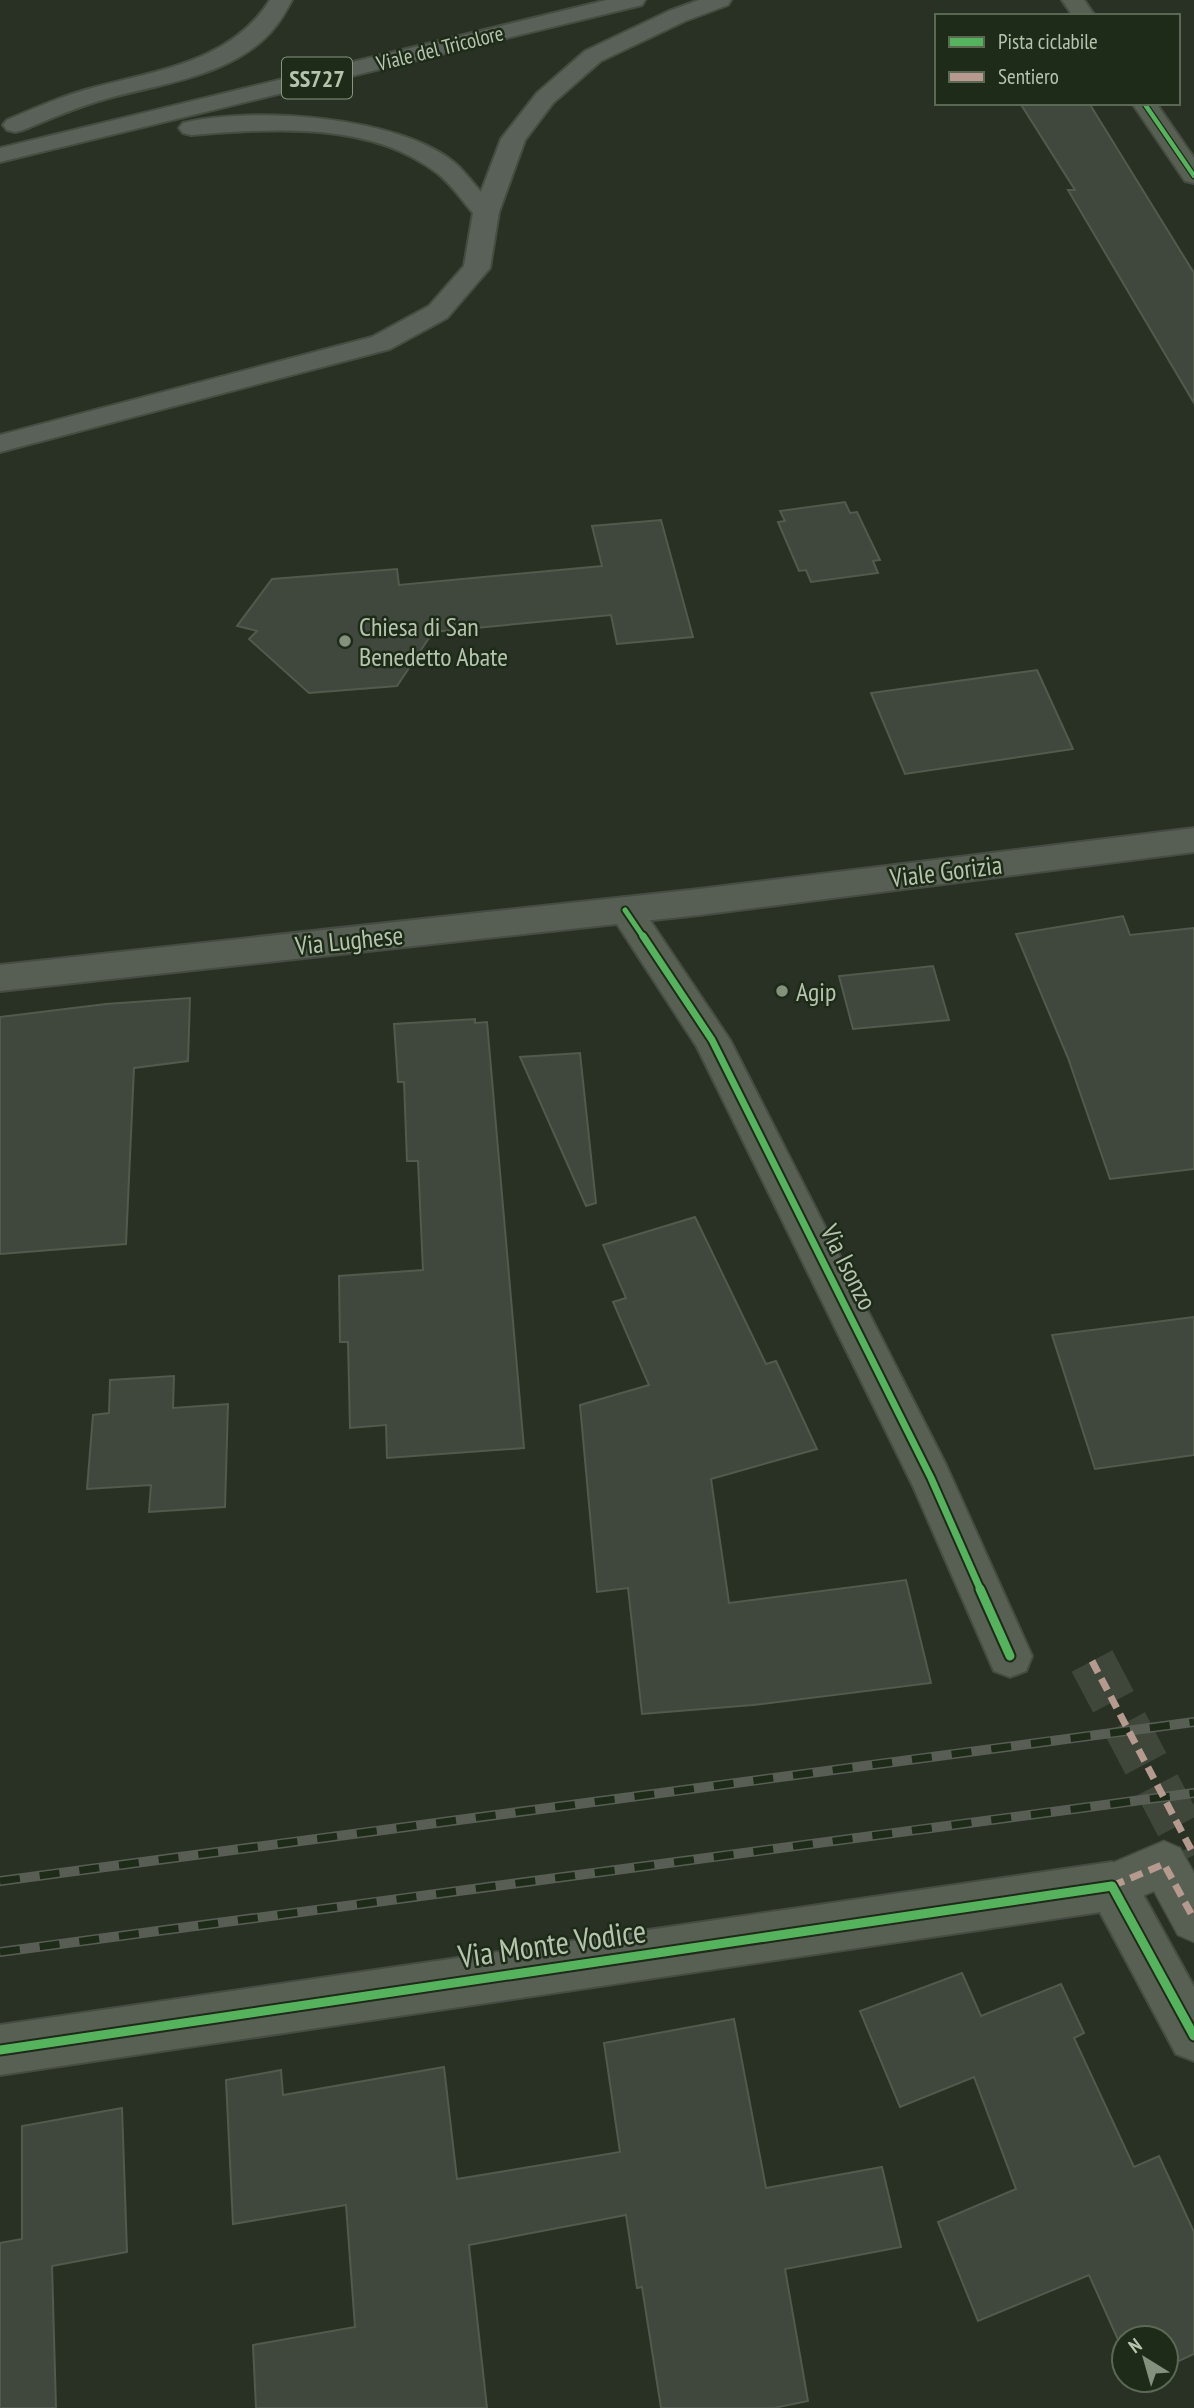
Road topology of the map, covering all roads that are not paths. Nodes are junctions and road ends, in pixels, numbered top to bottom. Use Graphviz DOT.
graph roads {
  1 [pos="281,0"];
  2 [pos="553,0"];
  3 [pos="634,0"];
  4 [pos="720,0"];
  5 [pos="1145,105"];
  6 [pos="8,127"];
  7 [pos="26,148"];
  8 [pos="0,155"];
  9 [pos="1194,176"];
  10 [pos="486,212"];
  11 [pos="0,444"];
  12 [pos="1194,840"];
  13 [pos="698,902"];
  14 [pos="625,910"];
  15 [pos="0,978"];
  16 [pos="1010,1656"];
  17 [pos="1112,1886"];
  18 [pos="1194,1919"];
  19 [pos="1194,2036"];
  20 [pos="0,2050"];
  1 -- 6 [label="highway"];
  2 -- 6 [label="highway, Viale del Tricolore / SS727"];
  3 -- 7 [label="highway, Viale del Tricolore / SS727"];
  4 -- 10 [label="highway"];
  5 -- 9 [label="street"];
  7 -- 8 [label="highway, Viale del Tricolore / SS727"];
  7 -- 10 [label="highway"];
  10 -- 11 [label="highway"];
  12 -- 13 [label="main road, Viale Gorizia"];
  13 -- 14 [label="main road, Via Lughese"];
  14 -- 15 [label="main road, Via Lughese"];
  14 -- 16 [label="street, Via Isonzo"];
  17 -- 18 [label="street"];
  17 -- 19 [label="street"];
  17 -- 20 [label="street, Via Monte Vodice"];
}
